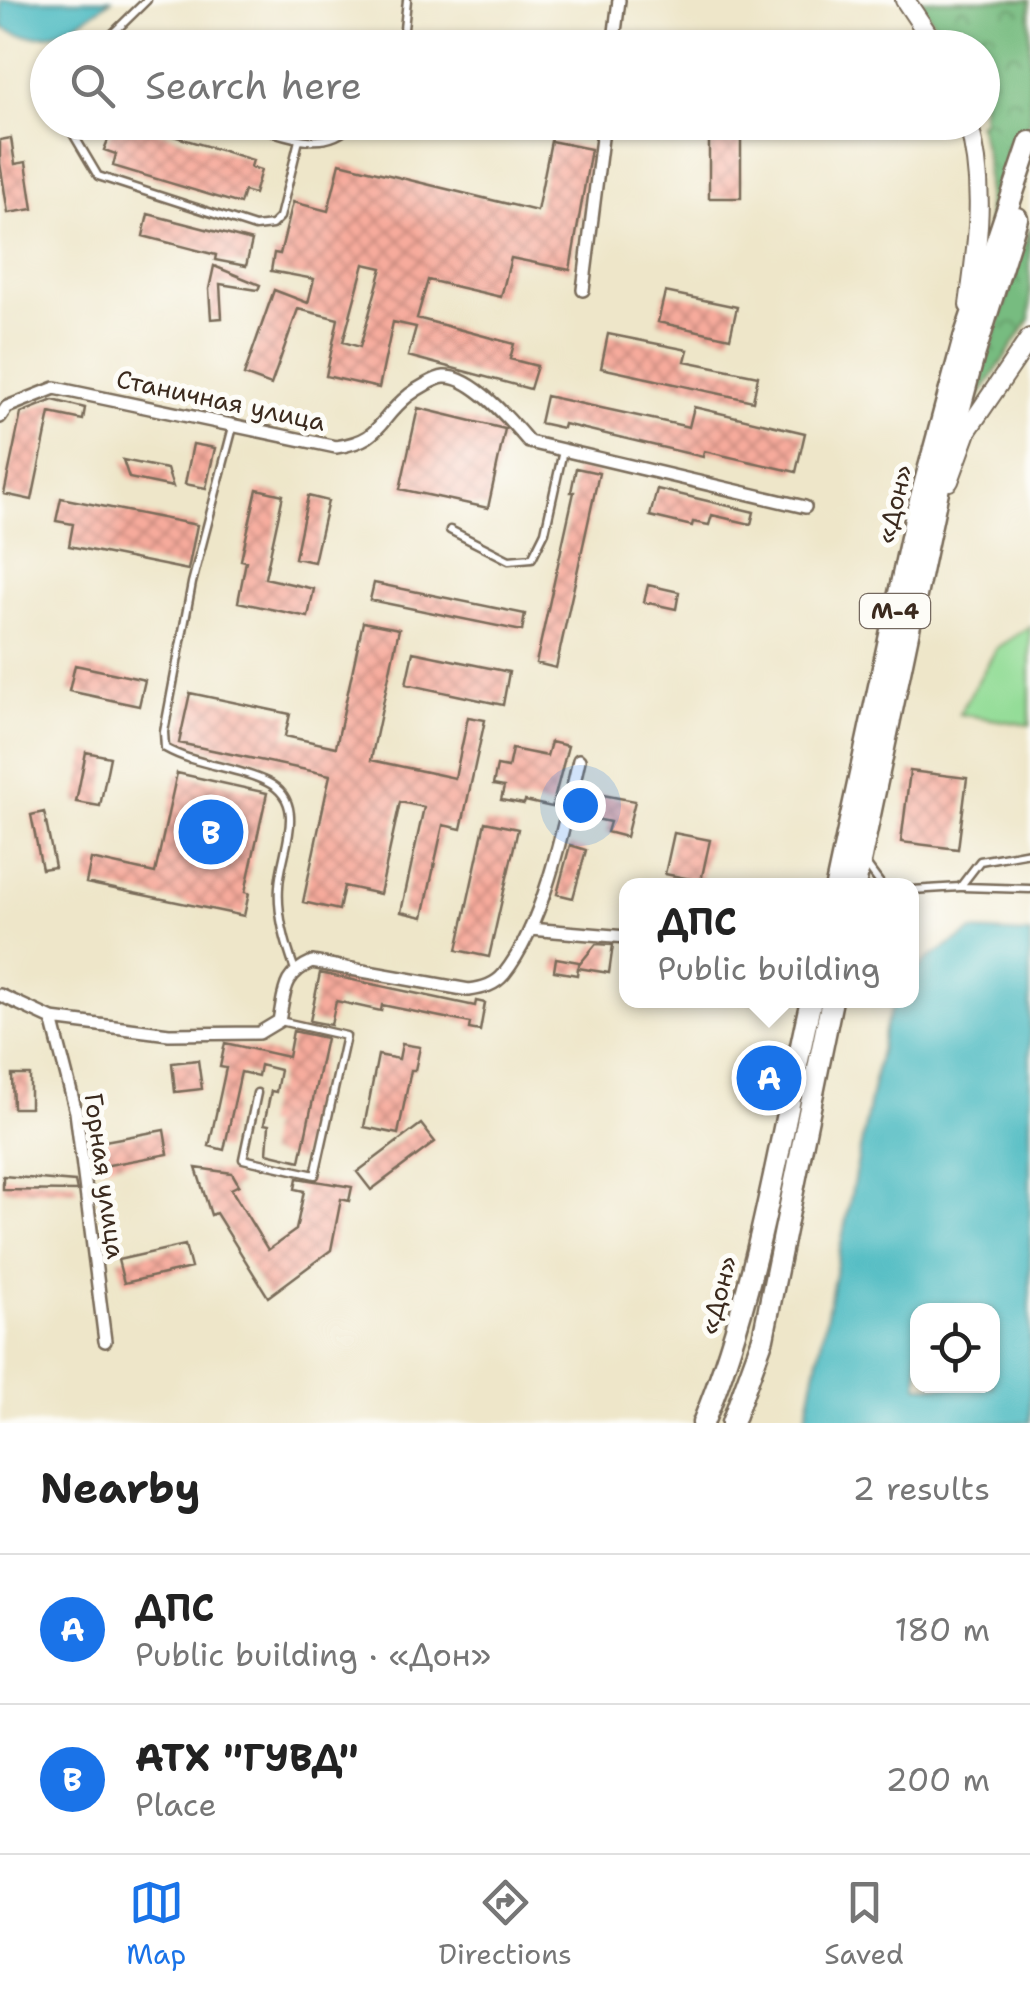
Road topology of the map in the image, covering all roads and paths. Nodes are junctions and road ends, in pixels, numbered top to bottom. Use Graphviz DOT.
graph roads {
  1 [pos="147,0"];
  2 [pos="407,0"];
  3 [pos="619,0"];
  4 [pos="904,0"];
  5 [pos="117,30"];
  6 [pos="404,30"];
  7 [pos="615,30"];
  8 [pos="925,30"];
  9 [pos="77,140"];
  10 [pos="299,140"];
  11 [pos="602,140"];
  12 [pos="973,140"];
  13 [pos="1030,142"];
  14 [pos="1030,182"];
  15 [pos="583,290"];
  16 [pos="964,338"];
  17 [pos="1030,338"];
  18 [pos="0,417"];
  19 [pos="233,425"];
  20 [pos="564,450"];
  21 [pos="805,506"];
  22 [pos="450,530"];
  23 [pos="923,557"];
  24 [pos="580,760"];
  25 [pos="1030,852"];
  26 [pos="861,856"];
  27 [pos="838,878"];
  28 [pos="856,878"];
  29 [pos="874,878"];
  30 [pos="960,887"];
  31 [pos="919,890"];
  32 [pos="1030,890"];
  33 [pos="530,929"];
  34 [pos="619,936"];
  35 [pos="295,970"];
  36 [pos="0,995"];
  37 [pos="808,1008"];
  38 [pos="830,1008"];
  39 [pos="52,1019"];
  40 [pos="279,1021"];
  41 [pos="256,1093"];
  42 [pos="106,1341"];
  43 [pos="703,1423"];
  44 [pos="732,1423"];
  1 -- 5 [label="lane"];
  2 -- 6 [label="lane"];
  3 -- 7 [label="street"];
  4 -- 8 [label="main road"];
  9 -- 10 [label="lane"];
  11 -- 15 [label="street"];
  12 -- 16 [label="main road"];
  13 -- 16 [label="highway, «Дон» / М-4"];
  14 -- 23 [label="highway, «Дон» / М-4"];
  16 -- 27 [label="highway, «Дон» / М-4"];
  17 -- 23 [label="main road"];
  18 -- 19 [label="street, Станичная улица"];
  19 -- 20 [label="street, Станичная улица"];
  19 -- 35 [label="lane"];
  20 -- 21 [label="street, Станичная улица"];
  20 -- 22 [label="lane"];
  23 -- 26 [label="highway, «Дон» / М-4"];
  24 -- 33 [label="street"];
  25 -- 30 [label="lane"];
  26 -- 28 [label="highway, «Дон» / М-4"];
  26 -- 29 [label="lane"];
  30 -- 31 [label="lane"];
  30 -- 32 [label="lane"];
  33 -- 34 [label="street"];
  33 -- 35 [label="street"];
  35 -- 40 [label="street"];
  36 -- 39 [label="street"];
  37 -- 43 [label="highway, «Дон»"];
  38 -- 44 [label="highway, «Дон»"];
  39 -- 40 [label="street"];
  39 -- 42 [label="street, Горная улица"];
  40 -- 41 [label="lane"];
}
